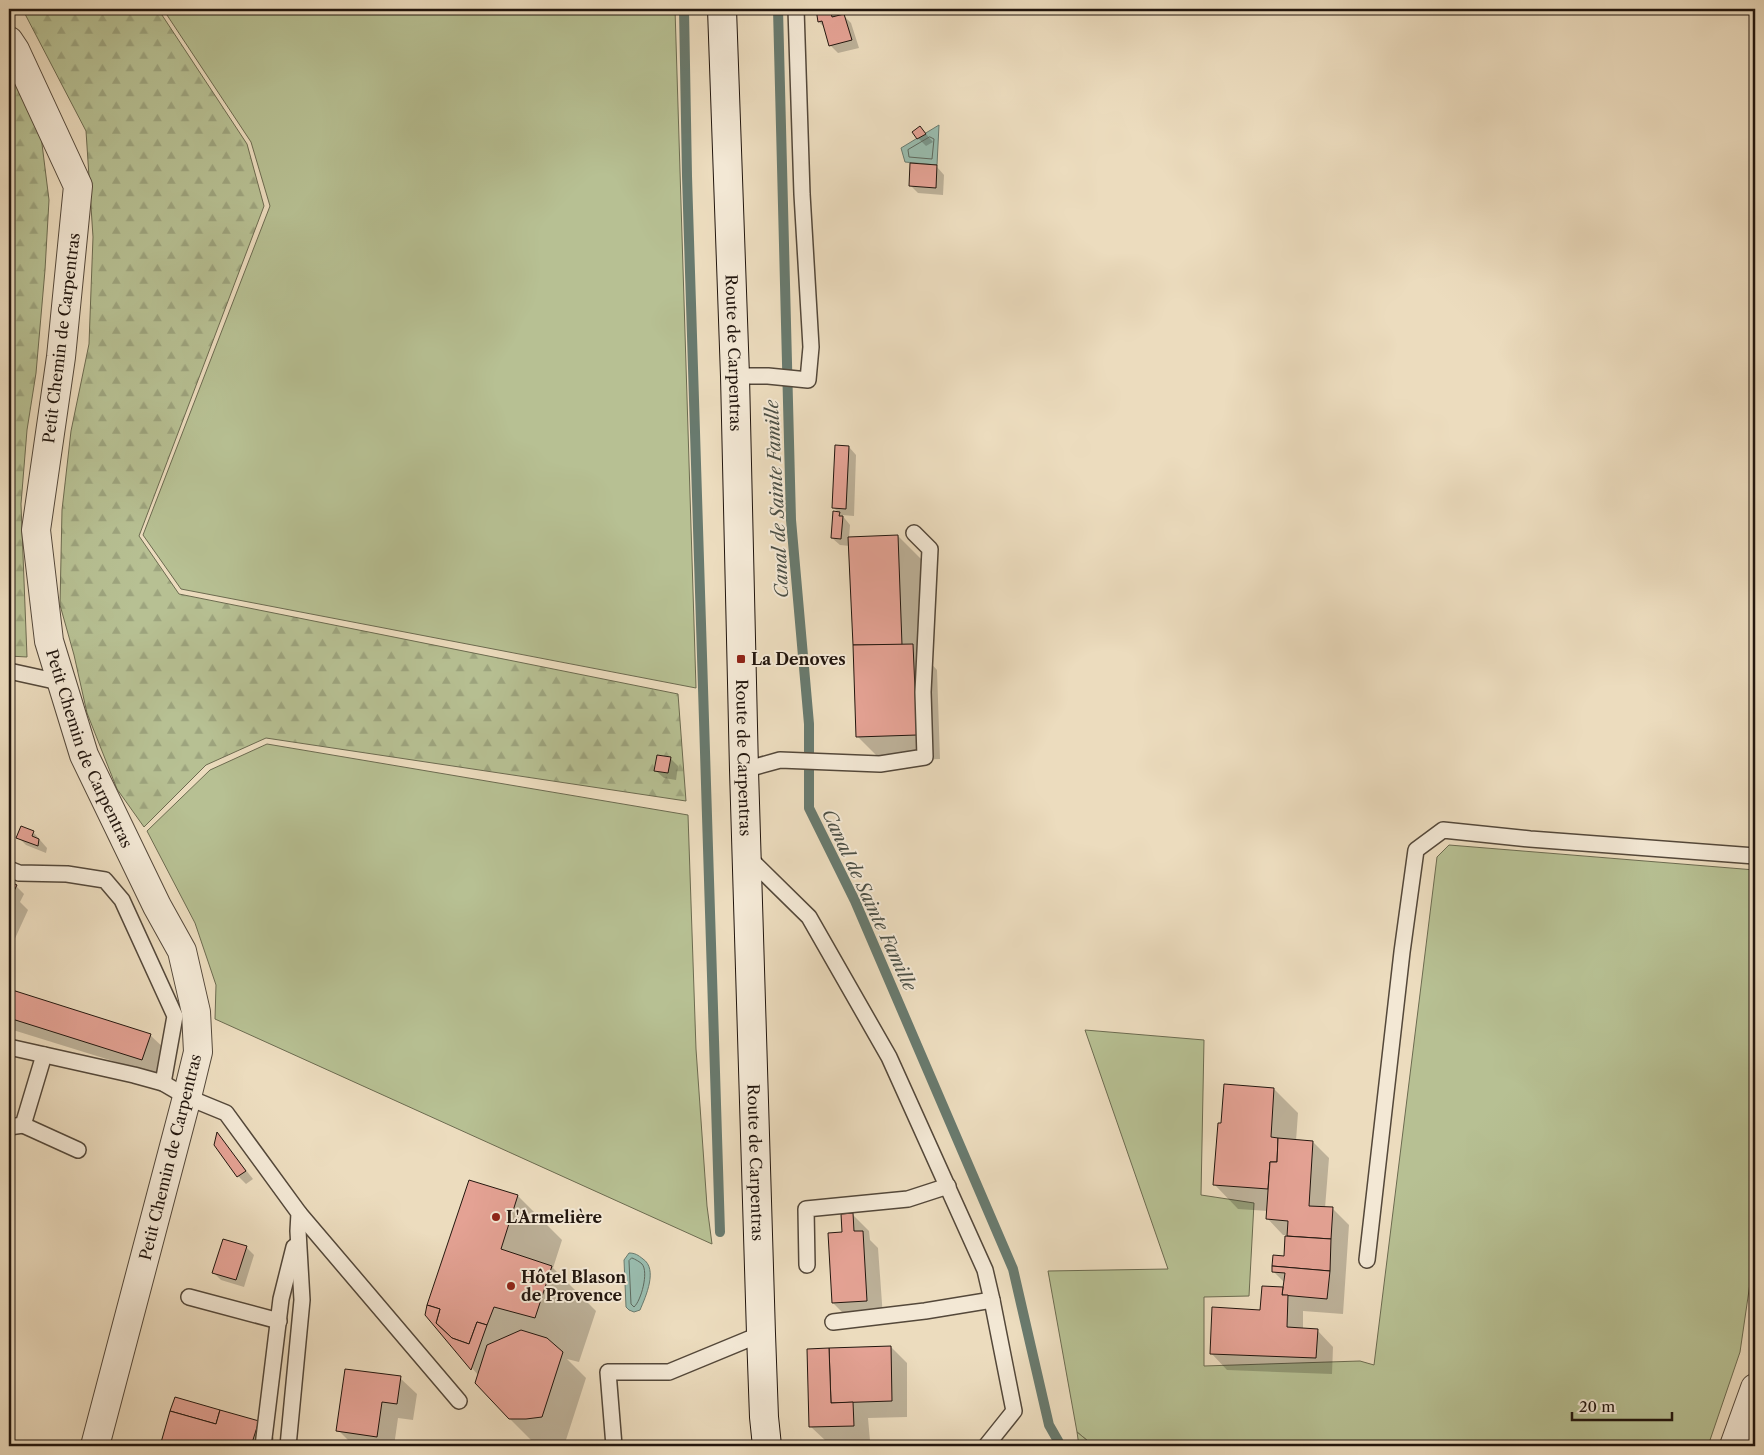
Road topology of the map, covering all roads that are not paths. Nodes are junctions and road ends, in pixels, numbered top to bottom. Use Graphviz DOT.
graph roads {
  1 [pos="722,9"];
  2 [pos="796,9"];
  3 [pos="9,41"];
  4 [pos="735,376"];
  5 [pos="914,533"];
  6 [pos="9,672"];
  7 [pos="50,680"];
  8 [pos="744,770"];
  9 [pos="746,856"];
  10 [pos="1755,856"];
  11 [pos="9,868"];
  12 [pos="9,1047"];
  13 [pos="44,1055"];
  14 [pos="163,1083"];
  15 [pos="187,1097"];
  16 [pos="16,1126"];
  17 [pos="78,1150"];
  18 [pos="948,1186"];
  19 [pos="298,1213"];
  20 [pos="298,1231"];
  21 [pos="1367,1260"];
  22 [pos="807,1265"];
  23 [pos="189,1297"];
  24 [pos="992,1300"];
  25 [pos="279,1321"];
  26 [pos="833,1322"];
  27 [pos="762,1334"];
  28 [pos="1755,1388"];
  29 [pos="459,1401"];
  30 [pos="95,1446"];
  31 [pos="263,1446"];
  32 [pos="288,1446"];
  33 [pos="614,1446"];
  34 [pos="767,1446"];
  35 [pos="986,1446"];
  36 [pos="1734,1446"];
  1 -- 4 [label="street, Route de Carpentras"];
  2 -- 4 [label="lane"];
  3 -- 15 [label="street, Petit Chemin de Carpentras"];
  4 -- 8 [label="street, Route de Carpentras"];
  5 -- 8 [label="lane"];
  6 -- 7 [label="lane"];
  8 -- 9 [label="street, Route de Carpentras"];
  9 -- 18 [label="lane"];
  9 -- 27 [label="street, Route de Carpentras"];
  10 -- 21 [label="lane"];
  11 -- 14 [label="lane"];
  12 -- 13 [label="lane"];
  13 -- 14 [label="lane"];
  13 -- 16 [label="lane"];
  14 -- 15 [label="lane"];
  15 -- 19 [label="lane"];
  15 -- 30 [label="street, Petit Chemin de Carpentras"];
  16 -- 17 [label="lane"];
  18 -- 22 [label="lane"];
  18 -- 24 [label="lane"];
  19 -- 20 [label="lane"];
  19 -- 29 [label="lane"];
  20 -- 25 [label="lane"];
  20 -- 32 [label="lane"];
  23 -- 25 [label="lane"];
  24 -- 26 [label="lane"];
  24 -- 35 [label="lane"];
  25 -- 31 [label="lane"];
  27 -- 33 [label="lane"];
  27 -- 34 [label="street, Route de Carpentras"];
  28 -- 36 [label="street"];
}
